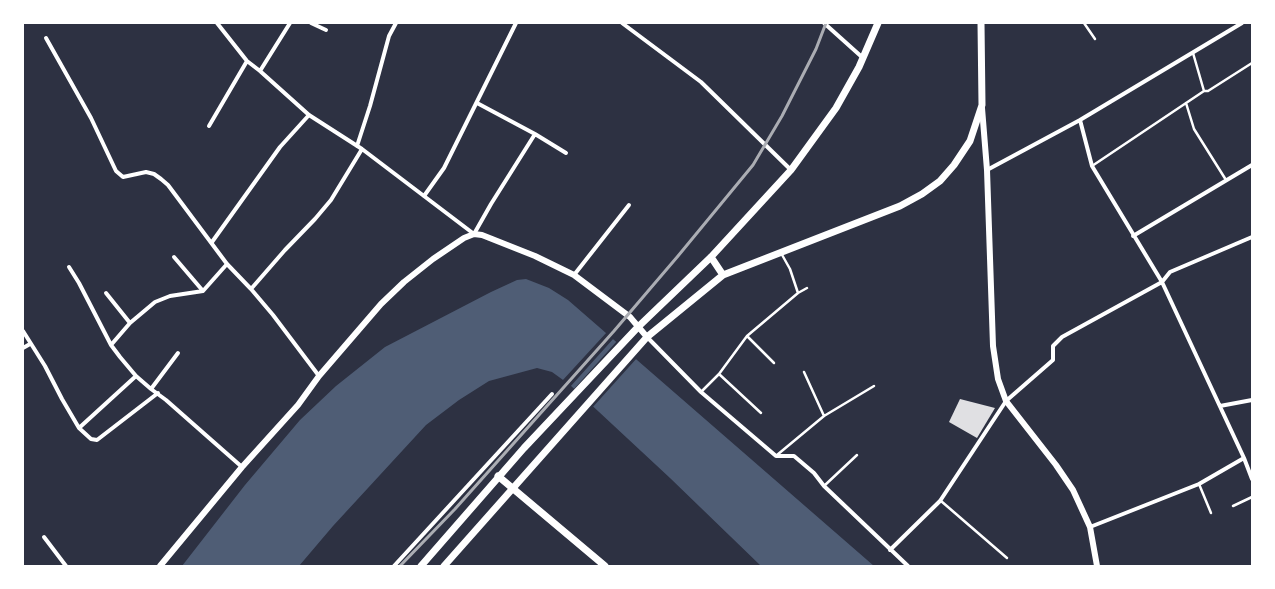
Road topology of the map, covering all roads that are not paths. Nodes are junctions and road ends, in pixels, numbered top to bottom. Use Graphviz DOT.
graph roads {
  1 [pos="217,23"];
  2 [pos="290,23"];
  3 [pos="311,23"];
  4 [pos="396,23"];
  5 [pos="622,23"];
  6 [pos="824,23"];
  7 [pos="878,23"];
  8 [pos="981,23"];
  9 [pos="1084,23"];
  10 [pos="1242,23"];
  11 [pos="515,24"];
  12 [pos="326,30"];
  13 [pos="46,38"];
  14 [pos="1095,39"];
  15 [pos="1193,52"];
  16 [pos="863,58"];
  17 [pos="247,61"];
  18 [pos="1252,63"];
  19 [pos="260,71"];
  20 [pos="1204,91"];
  21 [pos="477,103"];
  22 [pos="1186,103"];
  23 [pos="982,104"];
  24 [pos="309,115"];
  25 [pos="1080,120"];
  26 [pos="209,126"];
  27 [pos="535,134"];
  28 [pos="357,146"];
  29 [pos="362,149"];
  30 [pos="566,154"];
  31 [pos="1252,165"];
  32 [pos="1092,166"];
  33 [pos="791,170"];
  34 [pos="987,170"];
  35 [pos="1226,180"];
  36 [pos="424,196"];
  37 [pos="629,205"];
  38 [pos="474,234"];
  39 [pos="1133,236"];
  40 [pos="1252,237"];
  41 [pos="212,242"];
  42 [pos="780,253"];
  43 [pos="174,257"];
  44 [pos="710,257"];
  45 [pos="227,264"];
  46 [pos="69,267"];
  47 [pos="574,275"];
  48 [pos="723,275"];
  49 [pos="1162,282"];
  50 [pos="808,288"];
  51 [pos="251,289"];
  52 [pos="204,291"];
  53 [pos="106,293"];
  54 [pos="798,293"];
  55 [pos="130,323"];
  56 [pos="636,329"];
  57 [pos="23,331"];
  58 [pos="747,336"];
  59 [pos="644,340"];
  60 [pos="30,344"];
  61 [pos="111,345"];
  62 [pos="23,348"];
  63 [pos="178,352"];
  64 [pos="774,363"];
  65 [pos="804,372"];
  66 [pos="719,374"];
  67 [pos="136,376"];
  68 [pos="319,376"];
  69 [pos="874,386"];
  70 [pos="151,389"];
  71 [pos="701,392"];
  72 [pos="158,393"];
  73 [pos="552,394"];
  74 [pos="1252,400"];
  75 [pos="1006,401"];
  76 [pos="1220,406"];
  77 [pos="761,413"];
  78 [pos="824,416"];
  79 [pos="79,428"];
  80 [pos="857,455"];
  81 [pos="776,456"];
  82 [pos="1244,458"];
  83 [pos="242,467"];
  84 [pos="498,476"];
  85 [pos="1252,479"];
  86 [pos="1199,484"];
  87 [pos="824,486"];
  88 [pos="513,489"];
  89 [pos="1252,497"];
  90 [pos="940,501"];
  91 [pos="1233,506"];
  92 [pos="1211,512"];
  93 [pos="1090,527"];
  94 [pos="44,537"];
  95 [pos="890,550"];
  96 [pos="1006,558"];
  97 [pos="66,566"];
  98 [pos="160,566"];
  99 [pos="394,566"];
  100 [pos="421,566"];
  101 [pos="444,566"];
  102 [pos="605,566"];
  103 [pos="908,566"];
  104 [pos="1097,566"];
  1 -- 17 [label="street"];
  2 -- 19 [label="street"];
  3 -- 12 [label="street"];
  4 -- 28 [label="street"];
  5 -- 33 [label="street"];
  6 -- 16 [label="street"];
  7 -- 16 [label="main road"];
  8 -- 23 [label="main road"];
  9 -- 14 [label="lane"];
  10 -- 15 [label="street"];
  11 -- 21 [label="street"];
  13 -- 41 [label="street"];
  15 -- 20 [label="lane"];
  15 -- 25 [label="street"];
  16 -- 33 [label="main road"];
  17 -- 19 [label="street"];
  17 -- 26 [label="street"];
  18 -- 20 [label="lane"];
  19 -- 24 [label="street"];
  20 -- 22 [label="lane"];
  21 -- 27 [label="street"];
  21 -- 36 [label="street"];
  22 -- 32 [label="lane"];
  22 -- 35 [label="lane"];
  23 -- 34 [label="street"];
  23 -- 42 [label="main road"];
  24 -- 28 [label="street"];
  24 -- 41 [label="street"];
  25 -- 32 [label="street"];
  25 -- 34 [label="street"];
  27 -- 30 [label="street"];
  27 -- 38 [label="street"];
  28 -- 29 [label="street"];
  29 -- 36 [label="street"];
  29 -- 51 [label="street"];
  31 -- 35 [label="street"];
  32 -- 39 [label="street"];
  33 -- 44 [label="main road"];
  34 -- 75 [label="street"];
  35 -- 39 [label="street"];
  36 -- 38 [label="street"];
  37 -- 47 [label="street"];
  38 -- 47 [label="street"];
  38 -- 68 [label="street"];
  39 -- 49 [label="street"];
  40 -- 49 [label="street"];
  41 -- 45 [label="street"];
  42 -- 48 [label="main road"];
  42 -- 54 [label="lane"];
  43 -- 52 [label="street"];
  44 -- 48 [label="main road"];
  44 -- 56 [label="main road"];
  45 -- 51 [label="street"];
  45 -- 52 [label="street"];
  46 -- 61 [label="street"];
  47 -- 56 [label="street"];
  48 -- 59 [label="main road"];
  49 -- 75 [label="street"];
  49 -- 76 [label="street"];
  50 -- 54 [label="lane"];
  51 -- 68 [label="street"];
  52 -- 55 [label="street"];
  53 -- 55 [label="street"];
  54 -- 58 [label="lane"];
  55 -- 61 [label="street"];
  56 -- 59 [label="street"];
  56 -- 84 [label="main road"];
  57 -- 60 [label="street"];
  58 -- 64 [label="lane"];
  58 -- 66 [label="lane"];
  59 -- 71 [label="street"];
  59 -- 88 [label="main road"];
  60 -- 62 [label="street"];
  60 -- 79 [label="street"];
  61 -- 67 [label="street"];
  63 -- 70 [label="street"];
  65 -- 78 [label="lane"];
  66 -- 71 [label="lane"];
  66 -- 77 [label="lane"];
  67 -- 70 [label="street"];
  67 -- 79 [label="street"];
  68 -- 83 [label="street"];
  69 -- 78 [label="lane"];
  70 -- 72 [label="street"];
  71 -- 81 [label="street"];
  72 -- 79 [label="street"];
  72 -- 83 [label="street"];
  73 -- 99 [label="street"];
  74 -- 76 [label="street"];
  75 -- 90 [label="street"];
  75 -- 93 [label="street"];
  76 -- 82 [label="street"];
  78 -- 81 [label="lane"];
  80 -- 87 [label="lane"];
  81 -- 87 [label="street"];
  82 -- 85 [label="street"];
  82 -- 86 [label="street"];
  83 -- 98 [label="street"];
  84 -- 88 [label="main road"];
  84 -- 100 [label="main road"];
  86 -- 92 [label="lane"];
  86 -- 93 [label="street"];
  87 -- 95 [label="street"];
  88 -- 101 [label="main road"];
  88 -- 102 [label="main road"];
  89 -- 91 [label="lane"];
  90 -- 95 [label="street"];
  90 -- 96 [label="lane"];
  93 -- 104 [label="street"];
  94 -- 97 [label="street"];
  95 -- 103 [label="street"];
}
